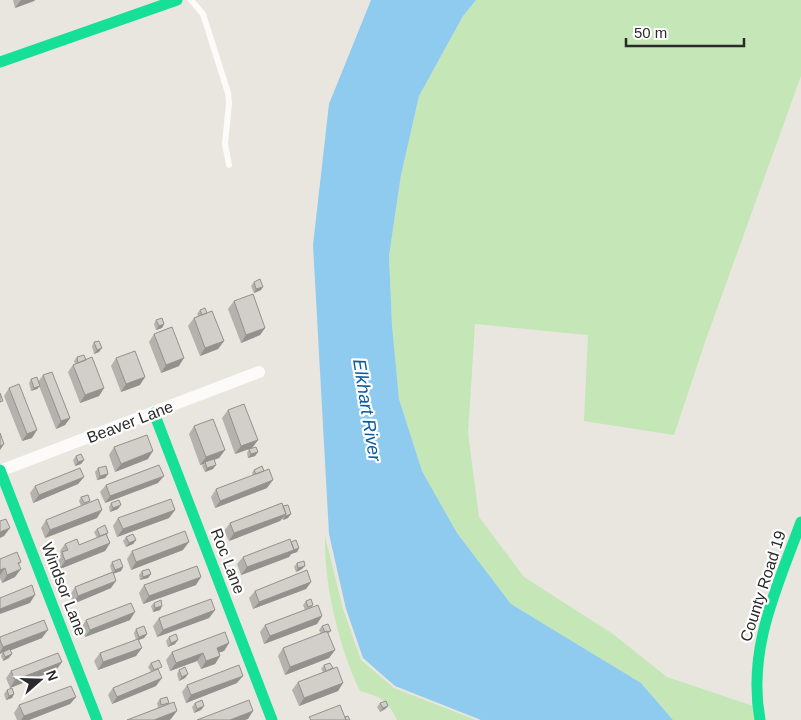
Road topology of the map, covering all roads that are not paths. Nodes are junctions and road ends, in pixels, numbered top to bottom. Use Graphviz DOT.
graph roads {
  1 [pos="177,0"];
  2 [pos="191,0"];
  3 [pos="0,62"];
  4 [pos="229,165"];
  5 [pos="259,372"];
  6 [pos="154,413"];
  7 [pos="0,470"];
  8 [pos="801,522"];
  9 [pos="97,720"];
  10 [pos="272,720"];
  11 [pos="760,720"];
  1 -- 3 [label="street"];
  2 -- 4 [label="lane"];
  5 -- 6 [label="street, Beaver Lane"];
  6 -- 7 [label="street, Beaver Lane"];
  6 -- 10 [label="street, Roc Lane"];
  7 -- 9 [label="street, Windsor Lane"];
  8 -- 11 [label="street, County Road 19"];
}
